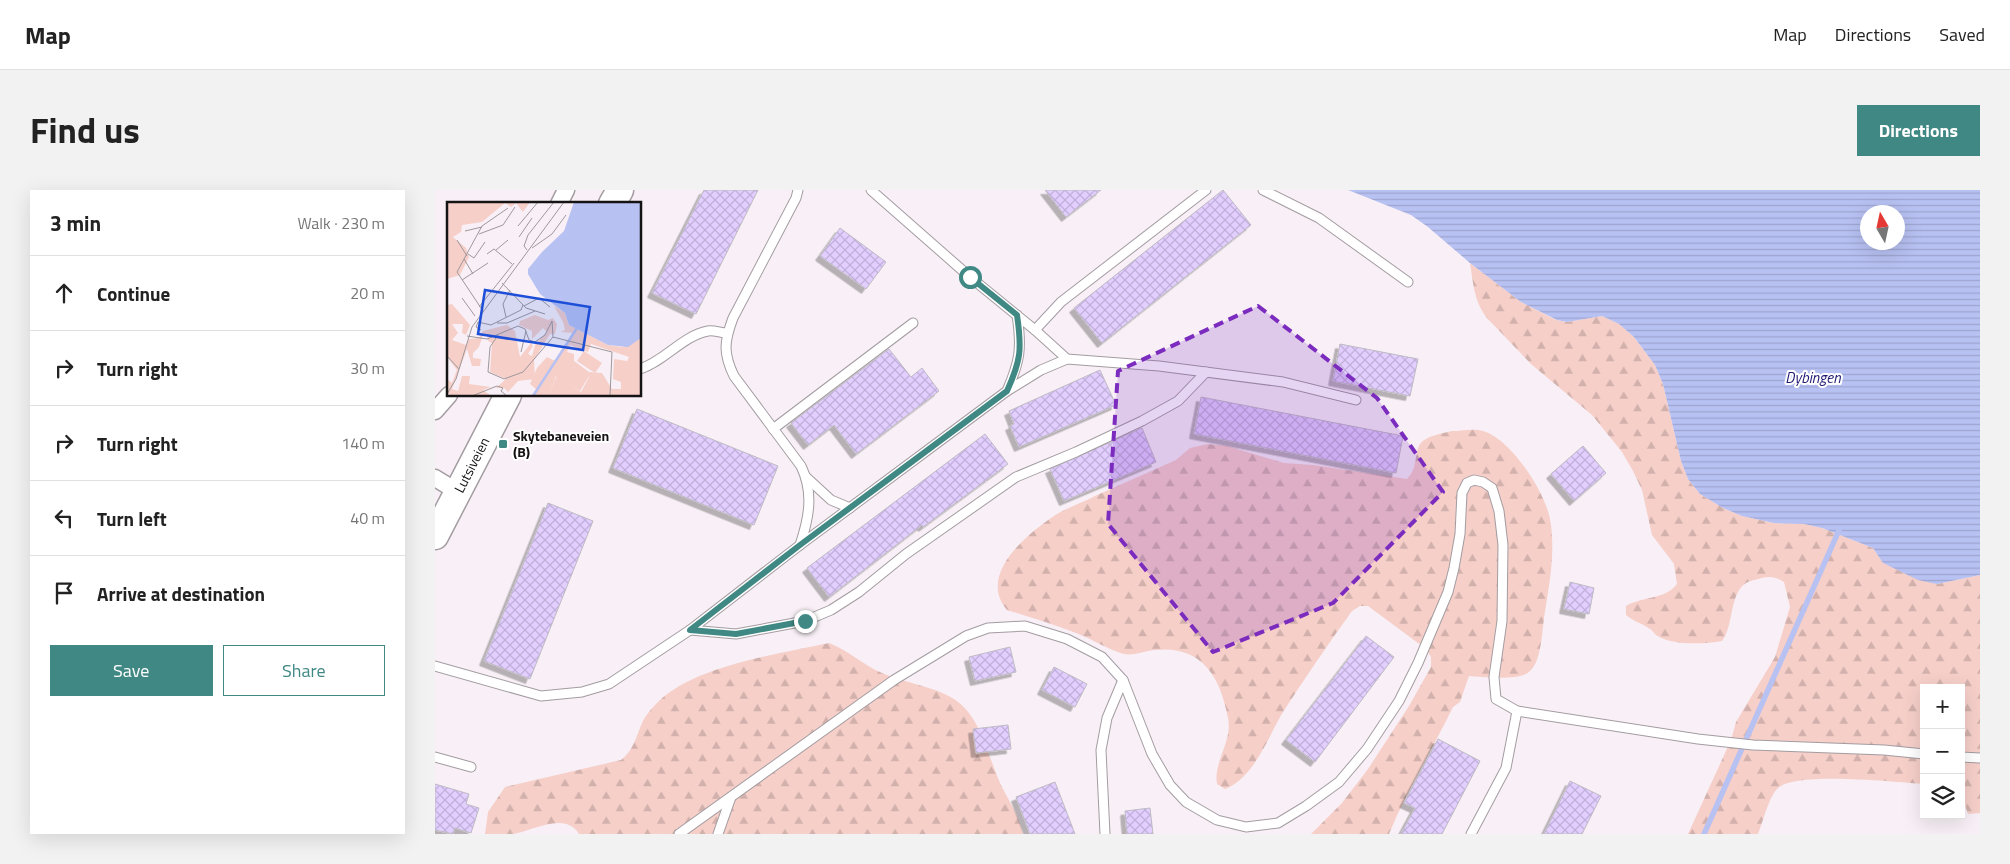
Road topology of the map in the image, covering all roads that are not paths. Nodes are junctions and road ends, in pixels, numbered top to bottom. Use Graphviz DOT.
graph roads {
  1 [pos="566,190"];
  2 [pos="601,190"];
  3 [pos="620,190"];
  4 [pos="798,190"];
  5 [pos="871,190"];
  6 [pos="1206,190"];
  7 [pos="1263,190"];
  8 [pos="560,202"];
  9 [pos="596,202"];
  10 [pos="613,202"];
  11 [pos="1408,282"];
  12 [pos="1017,315"];
  13 [pos="913,323"];
  14 [pos="1035,330"];
  15 [pos="727,334"];
  16 [pos="1067,359"];
  17 [pos="641,368"];
  18 [pos="1206,372"];
  19 [pos="1007,391"];
  20 [pos="448,396"];
  21 [pos="506,396"];
  22 [pos="1356,400"];
  23 [pos="435,411"];
  24 [pos="773,429"];
  25 [pos="806,477"];
  26 [pos="435,478"];
  27 [pos="458,492"];
  28 [pos="850,508"];
  29 [pos="435,536"];
  30 [pos="800,545"];
  31 [pos="690,630"];
  32 [pos="435,666"];
  33 [pos="1123,680"];
  34 [pos="1517,712"];
  35 [pos="1920,754"];
  36 [pos="435,757"];
  37 [pos="1965,757"];
  38 [pos="1980,758"];
  39 [pos="471,768"];
  40 [pos="731,797"];
  41 [pos="679,834"];
  42 [pos="718,834"];
  43 [pos="1105,834"];
  44 [pos="1471,834"];
  1 -- 8 [label="street"];
  2 -- 9 [label="main road"];
  3 -- 10 [label="main road"];
  4 -- 15 [label="lane"];
  5 -- 12 [label="lane"];
  6 -- 14 [label="lane"];
  7 -- 11 [label="lane"];
  12 -- 14 [label="lane"];
  12 -- 19 [label="lane"];
  13 -- 24 [label="lane"];
  14 -- 16 [label="lane"];
  15 -- 17 [label="lane"];
  15 -- 24 [label="lane"];
  16 -- 18 [label="lane"];
  16 -- 19 [label="lane"];
  18 -- 22 [label="lane"];
  18 -- 31 [label="lane"];
  19 -- 28 [label="lane"];
  20 -- 23 [label="street"];
  21 -- 27 [label="main road, Lutsiveien"];
  24 -- 25 [label="lane"];
  25 -- 28 [label="lane"];
  25 -- 30 [label="lane"];
  26 -- 27 [label="street"];
  27 -- 29 [label="main road, Lutsiveien"];
  28 -- 30 [label="lane"];
  30 -- 31 [label="lane"];
  31 -- 32 [label="lane"];
  33 -- 34 [label="lane"];
  33 -- 40 [label="lane"];
  33 -- 43 [label="lane"];
  34 -- 35 [label="lane"];
  34 -- 44 [label="lane"];
  36 -- 39 [label="lane"];
  37 -- 38 [label="lane"];
  40 -- 41 [label="lane"];
  40 -- 42 [label="lane"];
}
